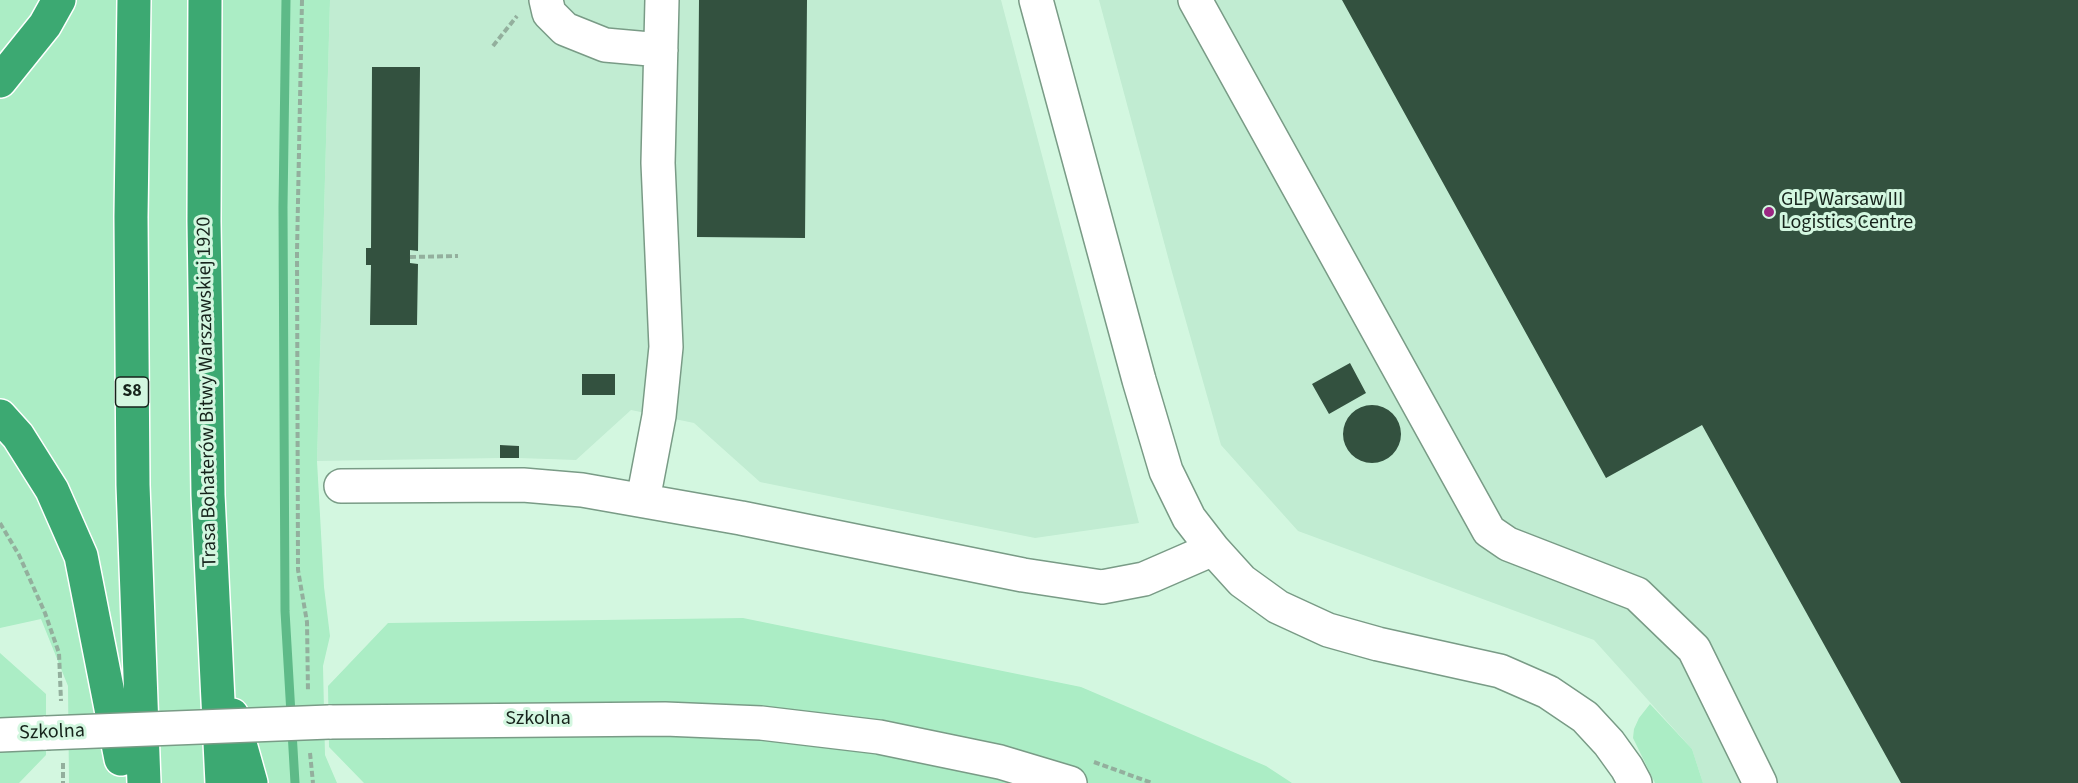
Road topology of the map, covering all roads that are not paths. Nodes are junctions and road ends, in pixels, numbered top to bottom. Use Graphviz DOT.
graph roads {
  1 [pos="59,0"];
  2 [pos="134,0"];
  3 [pos="205,0"];
  4 [pos="662,0"];
  5 [pos="1036,0"];
  6 [pos="1195,0"];
  7 [pos="535,4"];
  8 [pos="661,50"];
  9 [pos="0,81"];
  10 [pos="0,416"];
  11 [pos="341,486"];
  12 [pos="643,500"];
  13 [pos="1213,549"];
  14 [pos="214,654"];
  15 [pos="0,735"];
  16 [pos="126,783"];
  17 [pos="144,783"];
  18 [pos="222,783"];
  19 [pos="251,783"];
  20 [pos="1070,783"];
  21 [pos="1635,783"];
  22 [pos="1760,783"];
  1 -- 9 [label="highway"];
  2 -- 17 [label="highway, S8"];
  3 -- 14 [label="highway, Trasa Bohaterów Bitwy Warszawskiej 1920"];
  4 -- 8 [label="street"];
  5 -- 13 [label="street"];
  6 -- 22 [label="street"];
  7 -- 8 [label="street"];
  8 -- 12 [label="street"];
  10 -- 16 [label="highway"];
  11 -- 12 [label="street"];
  12 -- 13 [label="street"];
  13 -- 21 [label="street"];
  14 -- 18 [label="highway, Trasa Bohaterów Bitwy Warszawskiej 1920"];
  14 -- 19 [label="highway"];
  15 -- 20 [label="street, Szkolna, bridge"];
}
